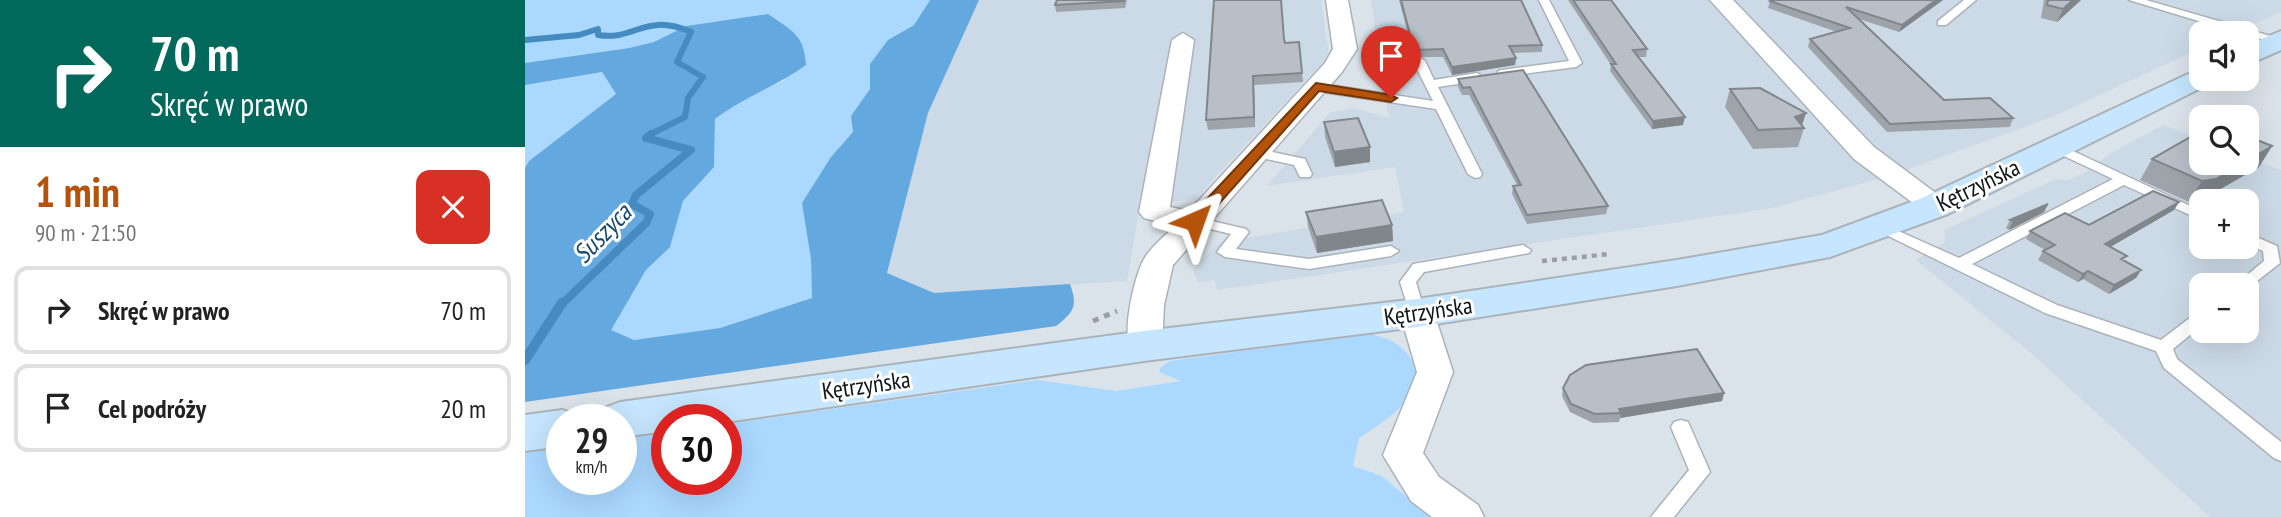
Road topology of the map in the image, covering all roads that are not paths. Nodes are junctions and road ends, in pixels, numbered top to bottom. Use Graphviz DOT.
graph roads {
  1 [pos="1337,0"];
  2 [pos="1544,0"];
  3 [pos="1721,0"];
  4 [pos="1972,0"];
  5 [pos="2134,0"];
  6 [pos="1942,23"];
  7 [pos="1184,40"];
  8 [pos="2279,40"];
  9 [pos="2259,49"];
  10 [pos="1419,61"];
  11 [pos="2189,83"];
  12 [pos="1431,84"];
  13 [pos="1316,87"];
  14 [pos="1441,106"];
  15 [pos="2056,147"];
  16 [pos="1258,153"];
  17 [pos="1305,174"];
  18 [pos="1475,174"];
  19 [pos="2124,179"];
  20 [pos="1935,206"];
  21 [pos="2189,210"];
  22 [pos="1195,221"];
  23 [pos="1880,228"];
  24 [pos="2259,244"];
  25 [pos="1523,250"];
  26 [pos="1391,251"];
  27 [pos="1959,264"];
  28 [pos="2258,273"];
  29 [pos="1417,313"];
  30 [pos="2189,327"];
  31 [pos="1144,346"];
  32 [pos="2163,347"];
  33 [pos="637,418"];
  34 [pos="1681,427"];
  35 [pos="546,430"];
  36 [pos="525,433"];
  37 [pos="2281,453"];
  38 [pos="1463,517"];
  39 [pos="1661,517"];
  1 -- 13 [label="street"];
  2 -- 12 [label="lane"];
  3 -- 20 [label="street"];
  4 -- 6 [label="lane"];
  5 -- 8 [label="lane"];
  7 -- 22 [label="street"];
  8 -- 9 [label="main road"];
  10 -- 12 [label="lane"];
  11 -- 15 [label="main road, Kętrzyńska"];
  12 -- 14 [label="lane"];
  13 -- 14 [label="lane"];
  13 -- 16 [label="street"];
  14 -- 18 [label="lane"];
  15 -- 19 [label="lane"];
  15 -- 20 [label="main road, Kętrzyńska"];
  16 -- 17 [label="lane"];
  16 -- 22 [label="street"];
  19 -- 21 [label="lane"];
  19 -- 27 [label="lane"];
  20 -- 23 [label="main road, Kętrzyńska"];
  22 -- 26 [label="lane"];
  22 -- 31 [label="street"];
  23 -- 27 [label="lane"];
  23 -- 29 [label="main road, Kętrzyńska"];
  24 -- 28 [label="lane"];
  25 -- 29 [label="lane"];
  27 -- 32 [label="lane"];
  29 -- 31 [label="main road, Kętrzyńska"];
  29 -- 38 [label="street"];
  30 -- 32 [label="lane"];
  31 -- 33 [label="main road, Kętrzyńska"];
  32 -- 37 [label="lane"];
  34 -- 39 [label="lane"];
  35 -- 36 [label="main road"];
}
